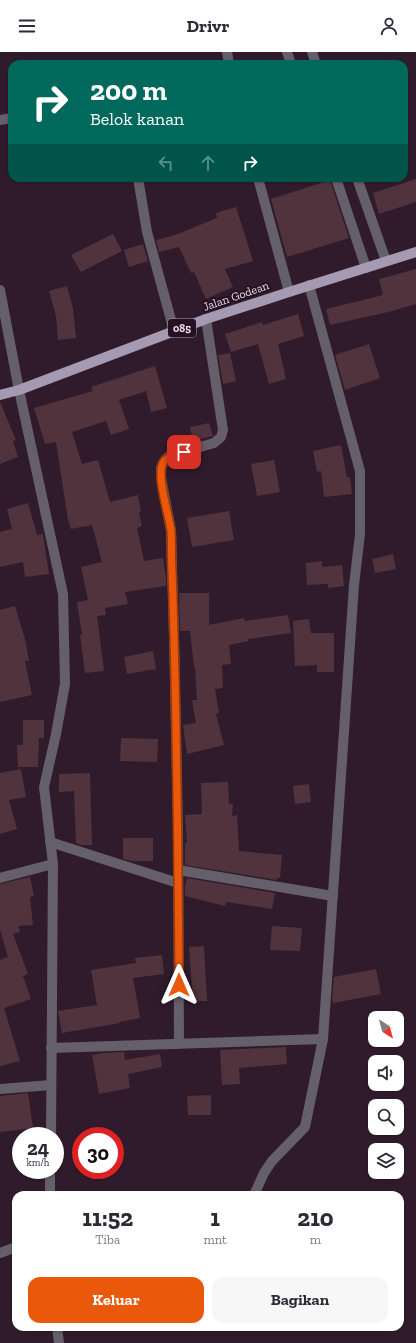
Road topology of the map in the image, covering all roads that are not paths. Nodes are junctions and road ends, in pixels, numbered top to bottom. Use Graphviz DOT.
graph roads {
  1 [pos="139,182"];
  2 [pos="259,182"];
  3 [pos="337,182"];
  4 [pos="358,182"];
  5 [pos="416,252"];
  6 [pos="386,261"];
  7 [pos="366,268"];
  8 [pos="310,285"];
  9 [pos="0,290"];
  10 [pos="289,292"];
  11 [pos="206,319"];
  12 [pos="174,332"];
  13 [pos="19,390"];
  14 [pos="0,396"];
  15 [pos="50,842"];
  16 [pos="53,864"];
  17 [pos="178,870"];
  18 [pos="0,878"];
  19 [pos="178,883"];
  20 [pos="333,896"];
  21 [pos="323,1039"];
  22 [pos="179,1044"];
  23 [pos="51,1048"];
  24 [pos="51,1084"];
  25 [pos="0,1089"];
  26 [pos="51,1127"];
  27 [pos="50,1179"];
  28 [pos="50,1191"];
  29 [pos="256,1191"];
  30 [pos="12,1248"];
  31 [pos="0,1253"];
  32 [pos="58,1331"];
  33 [pos="59,1343"];
  1 -- 12 [label="street"];
  2 -- 10 [label="street"];
  3 -- 7 [label="street"];
  4 -- 6 [label="street"];
  5 -- 6 [label="main road, Jalan Godean / 085"];
  6 -- 7 [label="main road, Jalan Godean / 085"];
  7 -- 8 [label="main road, Jalan Godean / 085"];
  8 -- 10 [label="main road, Jalan Godean / 085"];
  8 -- 20 [label="street"];
  9 -- 13 [label="street"];
  10 -- 11 [label="main road, Jalan Godean / 085"];
  11 -- 12 [label="main road, Jalan Godean / 085"];
  11 -- 17 [label="street"];
  12 -- 13 [label="main road, Jalan Godean / 085"];
  13 -- 14 [label="main road, Jalan Godean / 085"];
  13 -- 15 [label="street"];
  15 -- 16 [label="street"];
  15 -- 19 [label="street"];
  16 -- 18 [label="street"];
  16 -- 23 [label="street"];
  17 -- 19 [label="street"];
  17 -- 20 [label="street"];
  19 -- 22 [label="street"];
  20 -- 21 [label="street"];
  21 -- 22 [label="street"];
  21 -- 29 [label="street"];
  22 -- 23 [label="street"];
  23 -- 24 [label="street"];
  24 -- 25 [label="street"];
  24 -- 26 [label="street"];
  27 -- 28 [label="street"];
  30 -- 31 [label="street"];
  32 -- 33 [label="street"];
}
